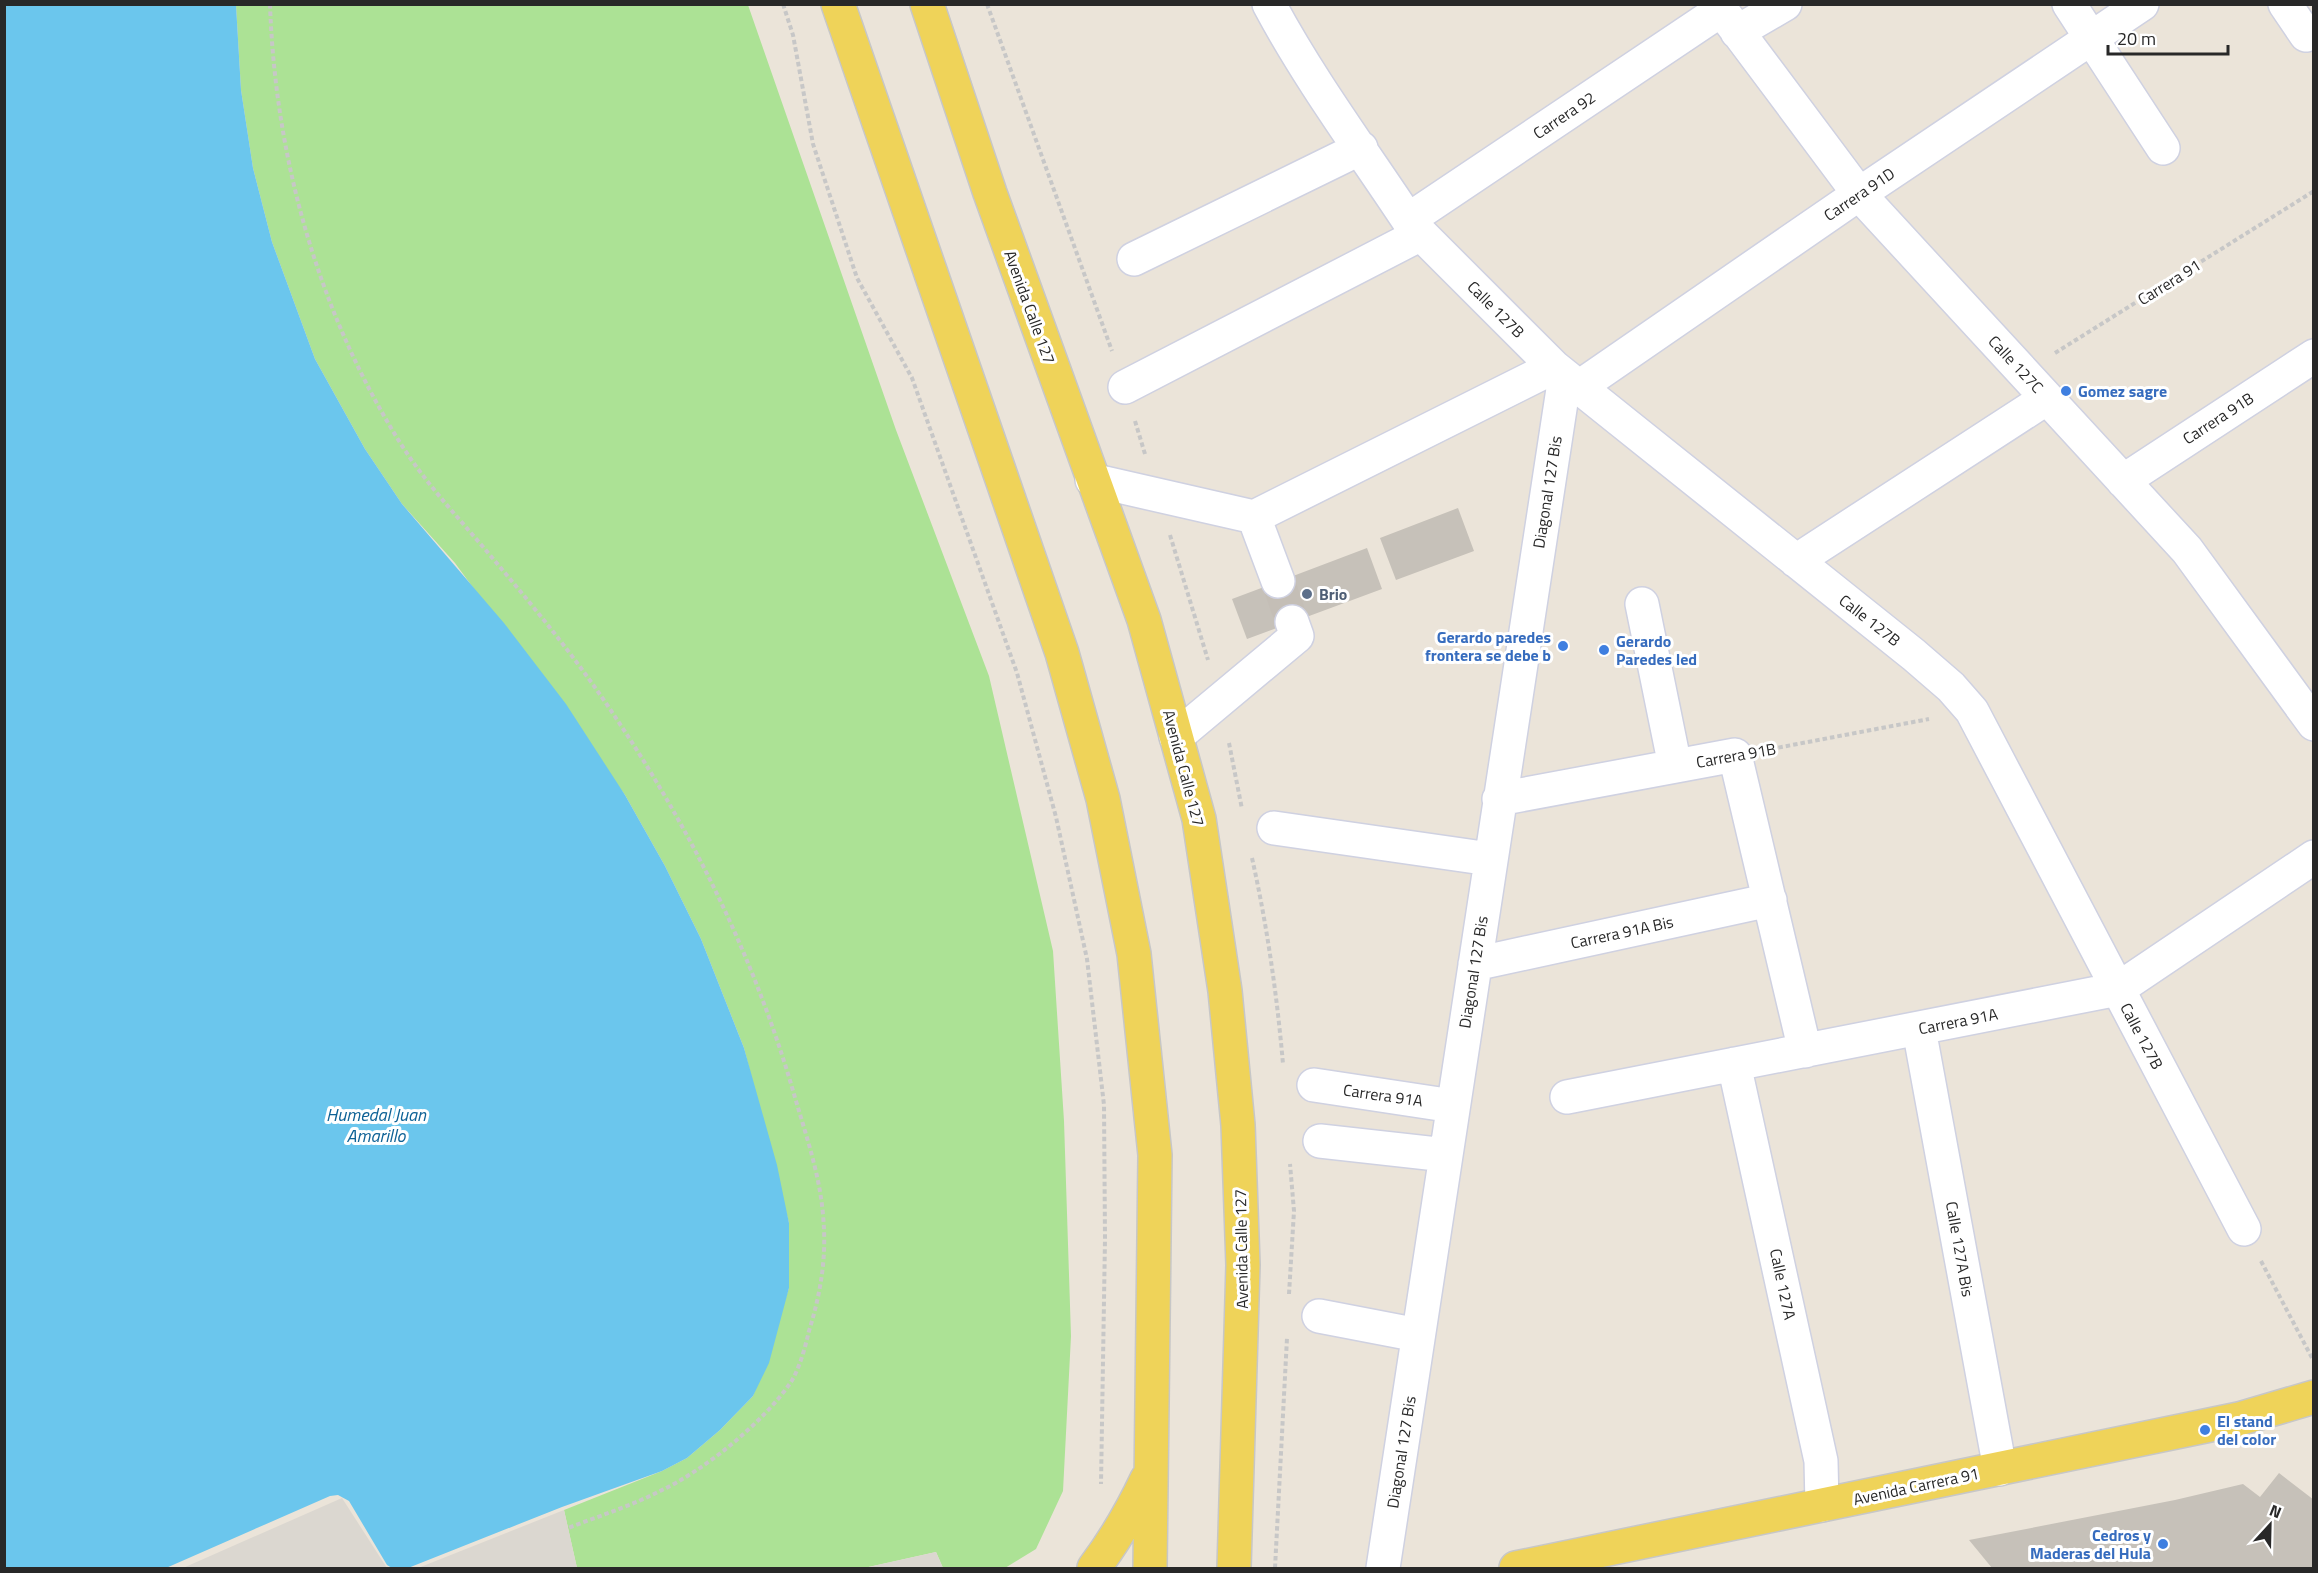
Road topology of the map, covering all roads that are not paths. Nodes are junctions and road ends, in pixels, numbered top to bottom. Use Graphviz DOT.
graph roads {
  1 [pos="838,4"];
  2 [pos="927,4"];
  3 [pos="1269,4"];
  4 [pos="1785,4"];
  5 [pos="2070,4"];
  6 [pos="2142,4"];
  7 [pos="2286,4"];
  8 [pos="1725,15"];
  9 [pos="2306,35"];
  10 [pos="2092,39"];
  11 [pos="1360,148"];
  12 [pos="2163,148"];
  13 [pos="1859,194"];
  14 [pos="1414,227"];
  15 [pos="1134,259"];
  16 [pos="2313,356"];
  17 [pos="1566,376"];
  18 [pos="1125,387"];
  19 [pos="2047,398"];
  20 [pos="1092,480"];
  21 [pos="2123,481"];
  22 [pos="1254,517"];
  23 [pos="1796,561"];
  24 [pos="1278,581"];
  25 [pos="1642,604"];
  26 [pos="1292,622"];
  27 [pos="2310,714"];
  28 [pos="1176,737"];
  29 [pos="1675,766"];
  30 [pos="1499,799"];
  31 [pos="1274,828"];
  32 [pos="2313,857"];
  33 [pos="1490,859"];
  34 [pos="1770,900"];
  35 [pos="1475,964"];
  36 [pos="2118,989"];
  37 [pos="1919,1029"];
  38 [pos="1804,1051"];
  39 [pos="1734,1064"];
  40 [pos="1314,1085"];
  41 [pos="1567,1097"];
  42 [pos="1453,1106"];
  43 [pos="1320,1141"];
  44 [pos="1446,1155"];
  45 [pos="2244,1229"];
  46 [pos="1319,1316"];
  47 [pos="1418,1335"];
  48 [pos="2313,1397"];
  49 [pos="1152,1469"];
  50 [pos="2000,1469"];
  51 [pos="1822,1505"];
  52 [pos="1094,1569"];
  53 [pos="1150,1569"];
  54 [pos="1234,1569"];
  55 [pos="1383,1569"];
  56 [pos="1516,1569"];
  1 -- 49 [label="main road"];
  2 -- 20 [label="main road, Avenida Calle 127"];
  3 -- 11 [label="street, Calle 127B"];
  4 -- 8 [label="street, Carrera 92"];
  5 -- 10 [label="street"];
  6 -- 10 [label="street, Carrera 91D"];
  7 -- 9 [label="street"];
  8 -- 13 [label="street, Calle 127C"];
  8 -- 14 [label="street, Carrera 92"];
  10 -- 12 [label="street"];
  10 -- 13 [label="street, Carrera 91D"];
  11 -- 14 [label="street, Calle 127B"];
  11 -- 15 [label="street"];
  13 -- 17 [label="street, Carrera 91D"];
  13 -- 19 [label="street, Calle 127C"];
  14 -- 17 [label="street, Calle 127B"];
  14 -- 18 [label="street, Carrera 92"];
  16 -- 21 [label="street, Carrera 91B"];
  17 -- 22 [label="street, Carrera 91D"];
  17 -- 23 [label="street, Calle 127B"];
  17 -- 30 [label="street, Diagonal 127 Bis"];
  19 -- 21 [label="street, Calle 127C"];
  19 -- 23 [label="street"];
  20 -- 22 [label="street"];
  20 -- 28 [label="main road, Avenida Calle 127"];
  21 -- 27 [label="street, Calle 127C"];
  22 -- 24 [label="street"];
  23 -- 36 [label="street, Calle 127B"];
  25 -- 29 [label="street"];
  26 -- 28 [label="street"];
  28 -- 54 [label="main road, Avenida Calle 127"];
  29 -- 30 [label="street, Carrera 91B"];
  29 -- 34 [label="street, Carrera 91B"];
  30 -- 33 [label="street, Diagonal 127 Bis"];
  31 -- 33 [label="street"];
  32 -- 36 [label="street, Carrera 91A"];
  33 -- 35 [label="street, Diagonal 127 Bis"];
  34 -- 35 [label="street, Carrera 91A Bis"];
  34 -- 38 [label="street"];
  35 -- 42 [label="street, Diagonal 127 Bis"];
  36 -- 37 [label="street, Carrera 91A"];
  36 -- 45 [label="street, Calle 127B"];
  37 -- 38 [label="street, Carrera 91A"];
  37 -- 50 [label="street, Calle 127A Bis"];
  38 -- 39 [label="street, Carrera 91A"];
  39 -- 41 [label="street, Carrera 91A"];
  39 -- 51 [label="street, Calle 127A"];
  40 -- 42 [label="street, Carrera 91A"];
  42 -- 44 [label="street, Diagonal 127 Bis"];
  43 -- 44 [label="street"];
  44 -- 47 [label="street, Diagonal 127 Bis"];
  46 -- 47 [label="street"];
  47 -- 55 [label="street, Diagonal 127 Bis"];
  48 -- 50 [label="main road, Avenida Carrera 91"];
  49 -- 52 [label="main road"];
  49 -- 53 [label="main road"];
  50 -- 51 [label="main road, Avenida Carrera 91"];
  51 -- 56 [label="main road, Avenida Carrera 91"];
}
